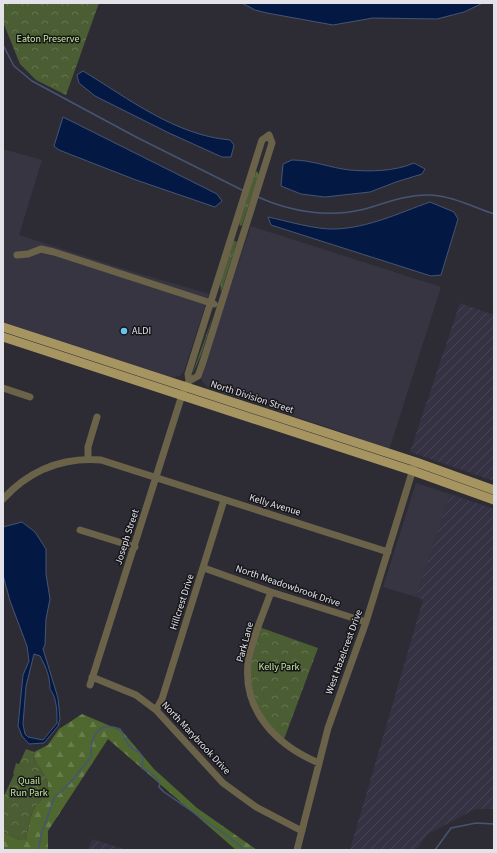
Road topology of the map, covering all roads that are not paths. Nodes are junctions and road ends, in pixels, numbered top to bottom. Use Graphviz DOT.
graph roads {
  1 [pos="234,232"];
  2 [pos="242,234"];
  3 [pos="17,255"];
  4 [pos="211,302"];
  5 [pos="220,306"];
  6 [pos="3,327"];
  7 [pos="3,337"];
  8 [pos="188,384"];
  9 [pos="3,388"];
  10 [pos="182,396"];
  11 [pos="30,397"];
  12 [pos="97,417"];
  13 [pos="88,459"];
  14 [pos="414,466"];
  15 [pos="156,478"];
  16 [pos="494,490"];
  17 [pos="3,499"];
  18 [pos="224,500"];
  19 [pos="494,500"];
  20 [pos="80,530"];
  21 [pos="134,547"];
  22 [pos="388,552"];
  23 [pos="204,568"];
  24 [pos="271,592"];
  25 [pos="366,622"];
  26 [pos="92,677"];
  27 [pos="90,685"];
  28 [pos="156,710"];
  29 [pos="319,763"];
  30 [pos="302,830"];
  31 [pos="297,850"];
  1 -- 2 [label="street"];
  1 -- 2 [label="street"];
  1 -- 4 [label="street"];
  2 -- 5 [label="street"];
  3 -- 4 [label="street"];
  4 -- 5 [label="street"];
  4 -- 8 [label="street"];
  5 -- 8 [label="street"];
  6 -- 8 [label="main road, North Division Street"];
  7 -- 10 [label="main road, North Division Street"];
  8 -- 10 [label="street, Joseph Street"];
  8 -- 14 [label="main road, North Division Street"];
  9 -- 11 [label="street"];
  10 -- 14 [label="main road, North Division Street"];
  10 -- 15 [label="street, Joseph Street"];
  12 -- 13 [label="street"];
  13 -- 15 [label="street, Kelly Avenue"];
  13 -- 17 [label="street, Kelly Avenue"];
  14 -- 16 [label="main road, North Division Street"];
  14 -- 19 [label="main road, North Division Street"];
  14 -- 22 [label="street, West Hazelcrest Drive"];
  15 -- 18 [label="street, Kelly Avenue"];
  15 -- 21 [label="street, Joseph Street"];
  18 -- 22 [label="street, Kelly Avenue"];
  18 -- 23 [label="street, Hillcrest Drive"];
  20 -- 21 [label="street"];
  21 -- 26 [label="street, Joseph Street"];
  22 -- 25 [label="street, West Hazelcrest Drive"];
  23 -- 24 [label="street, North Meadowbrook Drive"];
  23 -- 28 [label="street, Hillcrest Drive"];
  24 -- 25 [label="street, North Meadowbrook Drive"];
  24 -- 29 [label="street, Park Lane"];
  25 -- 29 [label="street, West Hazelcrest Drive"];
  26 -- 27 [label="street, Joseph Street"];
  26 -- 28 [label="street, North Marybrook Drive"];
  28 -- 30 [label="street, North Marybrook Drive"];
  29 -- 30 [label="street, West Hazelcrest Drive"];
  30 -- 31 [label="street, West Hazelcrest Drive"];
}
